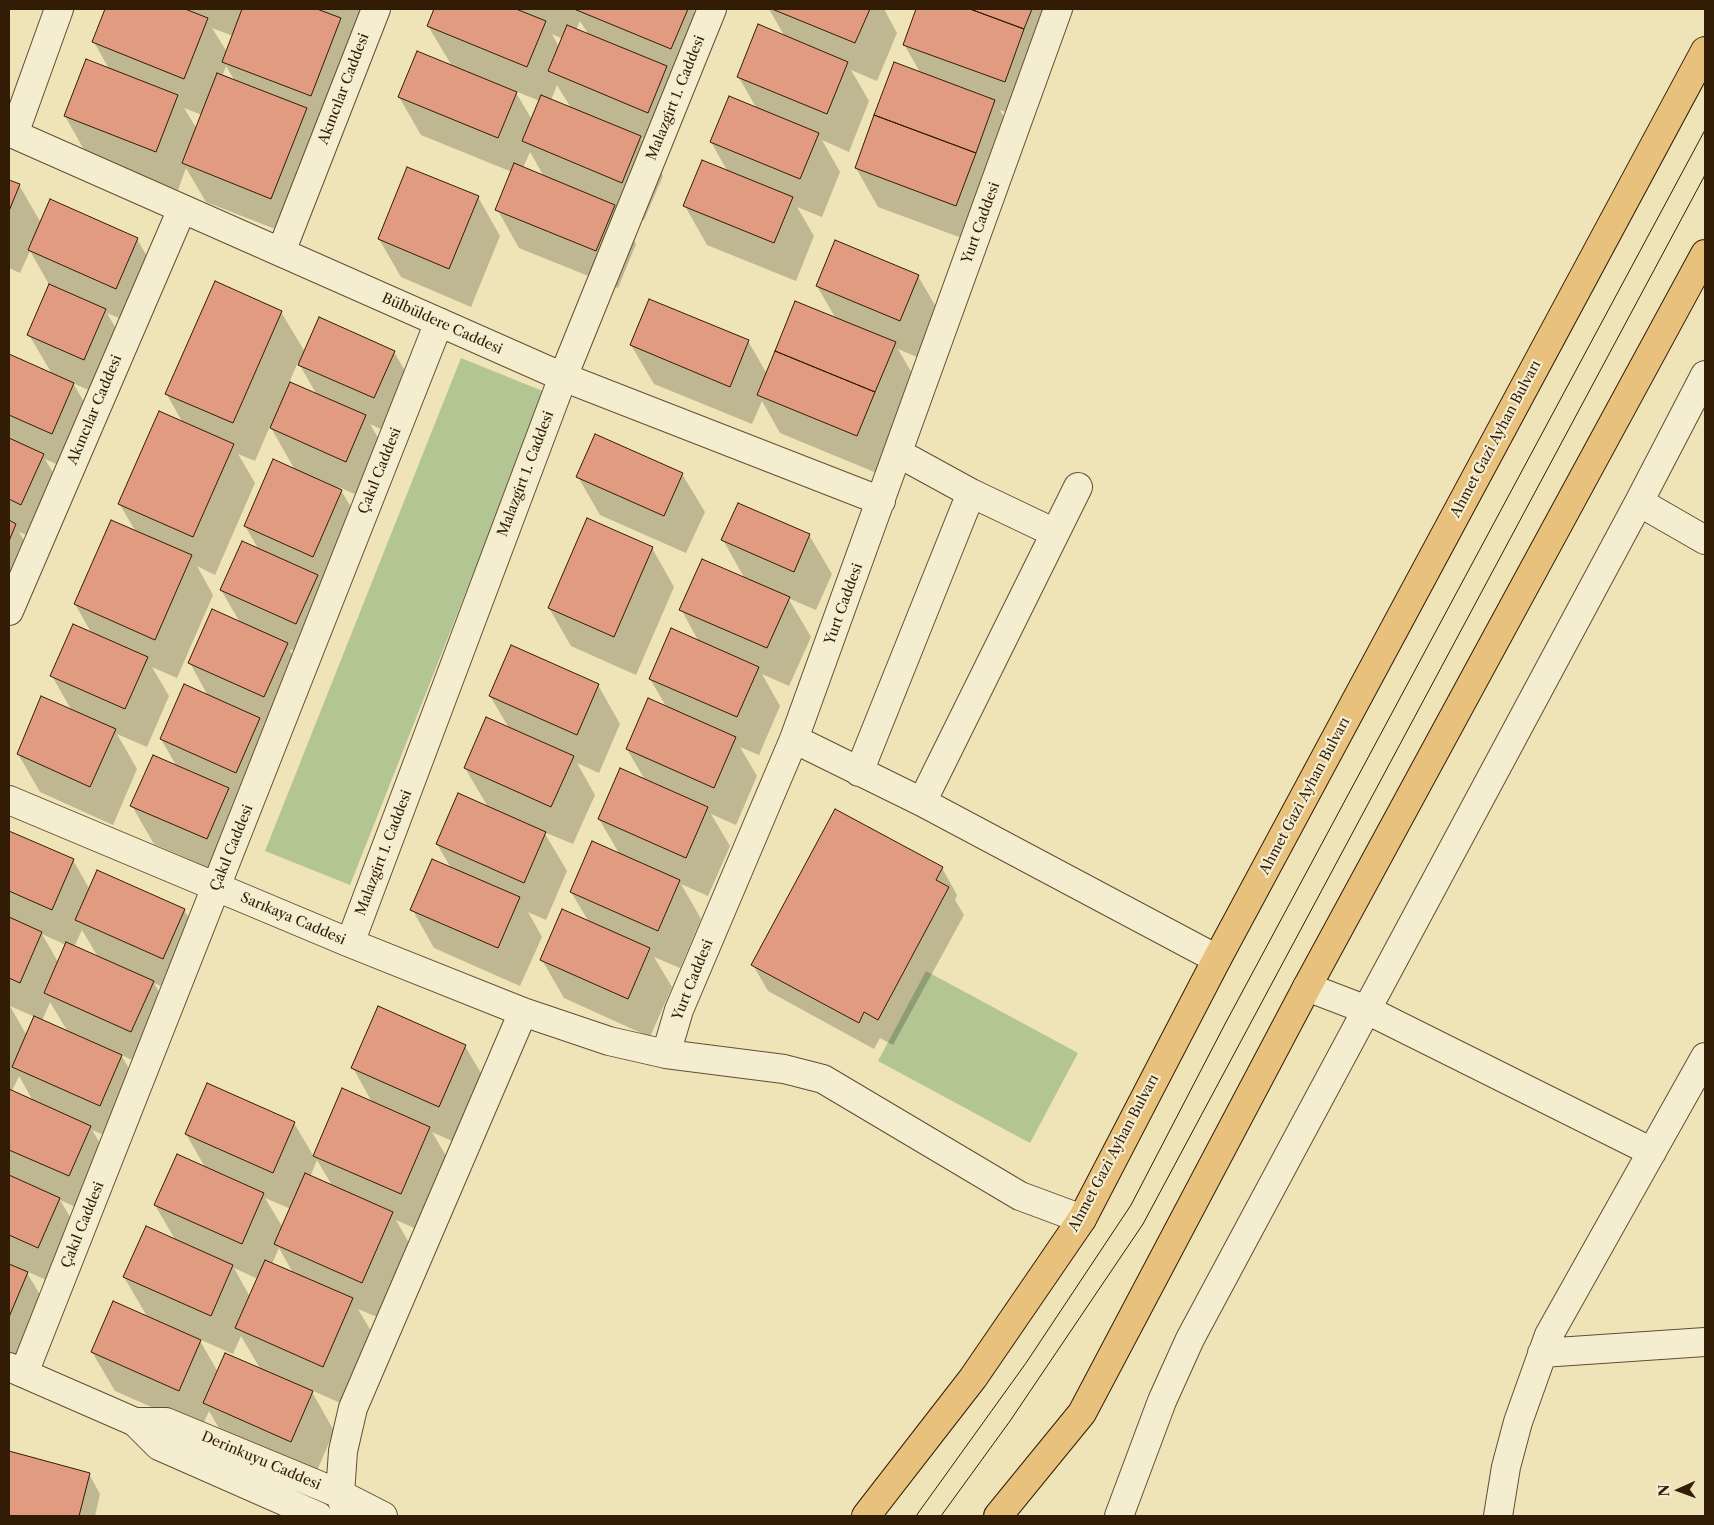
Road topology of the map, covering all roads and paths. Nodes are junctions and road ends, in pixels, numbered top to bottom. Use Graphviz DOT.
graph roads {
  1 [pos="59,9"];
  2 [pos="376,9"];
  3 [pos="712,9"];
  4 [pos="1058,9"];
  5 [pos="1705,51"];
  6 [pos="11,133"];
  7 [pos="182,209"];
  8 [pos="280,252"];
  9 [pos="1705,254"];
  10 [pos="439,322"];
  11 [pos="1705,375"];
  12 [pos="563,377"];
  13 [pos="898,453"];
  14 [pos="1078,486"];
  15 [pos="971,493"];
  16 [pos="881,501"];
  17 [pos="1639,502"];
  18 [pos="1055,533"];
  19 [pos="1705,540"];
  20 [pos="9,611"];
  21 [pos="794,739"];
  22 [pos="859,772"];
  23 [pos="9,800"];
  24 [pos="922,802"];
  25 [pos="216,887"];
  26 [pos="350,943"];
  27 [pos="1217,959"];
  28 [pos="1307,987"];
  29 [pos="1368,1010"];
  30 [pos="523,1012"];
  31 [pos="666,1054"];
  32 [pos="1705,1057"];
  33 [pos="1652,1152"];
  34 [pos="1082,1219"];
  35 [pos="1705,1342"];
  36 [pos="1542,1353"];
  37 [pos="16,1370"];
  38 [pos="135,1422"];
  39 [pos="338,1509"];
  40 [pos="318,1516"];
  41 [pos="383,1516"];
  42 [pos="866,1516"];
  43 [pos="998,1516"];
  44 [pos="1119,1516"];
  45 [pos="1498,1516"];
  1 -- 6 [label="street"];
  2 -- 8 [label="street, Akıncılar Caddesi"];
  3 -- 12 [label="street, Malazgirt 1. Caddesi"];
  4 -- 13 [label="street, Yurt Caddesi"];
  5 -- 27 [label="main road, Ahmet Gazi Ayhan Bulvarı"];
  6 -- 7 [label="street, Bülbüldere Caddesi"];
  7 -- 8 [label="street, Bülbüldere Caddesi"];
  7 -- 20 [label="street, Akıncılar Caddesi"];
  8 -- 10 [label="street, Bülbüldere Caddesi"];
  9 -- 28 [label="main road"];
  10 -- 12 [label="street, Bülbüldere Caddesi"];
  10 -- 25 [label="street, Çakıl Caddesi"];
  11 -- 17 [label="street"];
  12 -- 16 [label="street, Bülbüldere Caddesi"];
  12 -- 26 [label="street, Malazgirt 1. Caddesi"];
  13 -- 15 [label="street"];
  13 -- 16 [label="street, Yurt Caddesi"];
  14 -- 18 [label="street"];
  15 -- 18 [label="street"];
  15 -- 22 [label="street"];
  16 -- 21 [label="street, Yurt Caddesi"];
  17 -- 19 [label="street"];
  17 -- 29 [label="street"];
  18 -- 24 [label="street"];
  21 -- 22 [label="street"];
  21 -- 31 [label="street, Yurt Caddesi"];
  22 -- 24 [label="street"];
  23 -- 25 [label="street, Sarıkaya Caddesi"];
  24 -- 27 [label="street"];
  25 -- 26 [label="street, Sarıkaya Caddesi"];
  25 -- 37 [label="street, Çakıl Caddesi"];
  26 -- 30 [label="street, Sarıkaya Caddesi"];
  27 -- 34 [label="main road, Ahmet Gazi Ayhan Bulvarı"];
  28 -- 29 [label="street"];
  28 -- 43 [label="main road"];
  29 -- 33 [label="street"];
  29 -- 44 [label="street"];
  30 -- 31 [label="street"];
  30 -- 39 [label="street"];
  31 -- 34 [label="street"];
  32 -- 33 [label="street"];
  33 -- 36 [label="street"];
  34 -- 42 [label="main road, Ahmet Gazi Ayhan Bulvarı"];
  35 -- 36 [label="street"];
  36 -- 45 [label="street"];
  37 -- 38 [label="street, Derinkuyu Caddesi"];
  38 -- 39 [label="street, Derinkuyu Caddesi"];
  38 -- 40 [label="street, Derinkuyu Caddesi"];
  39 -- 41 [label="street, Derinkuyu Caddesi"];
}
